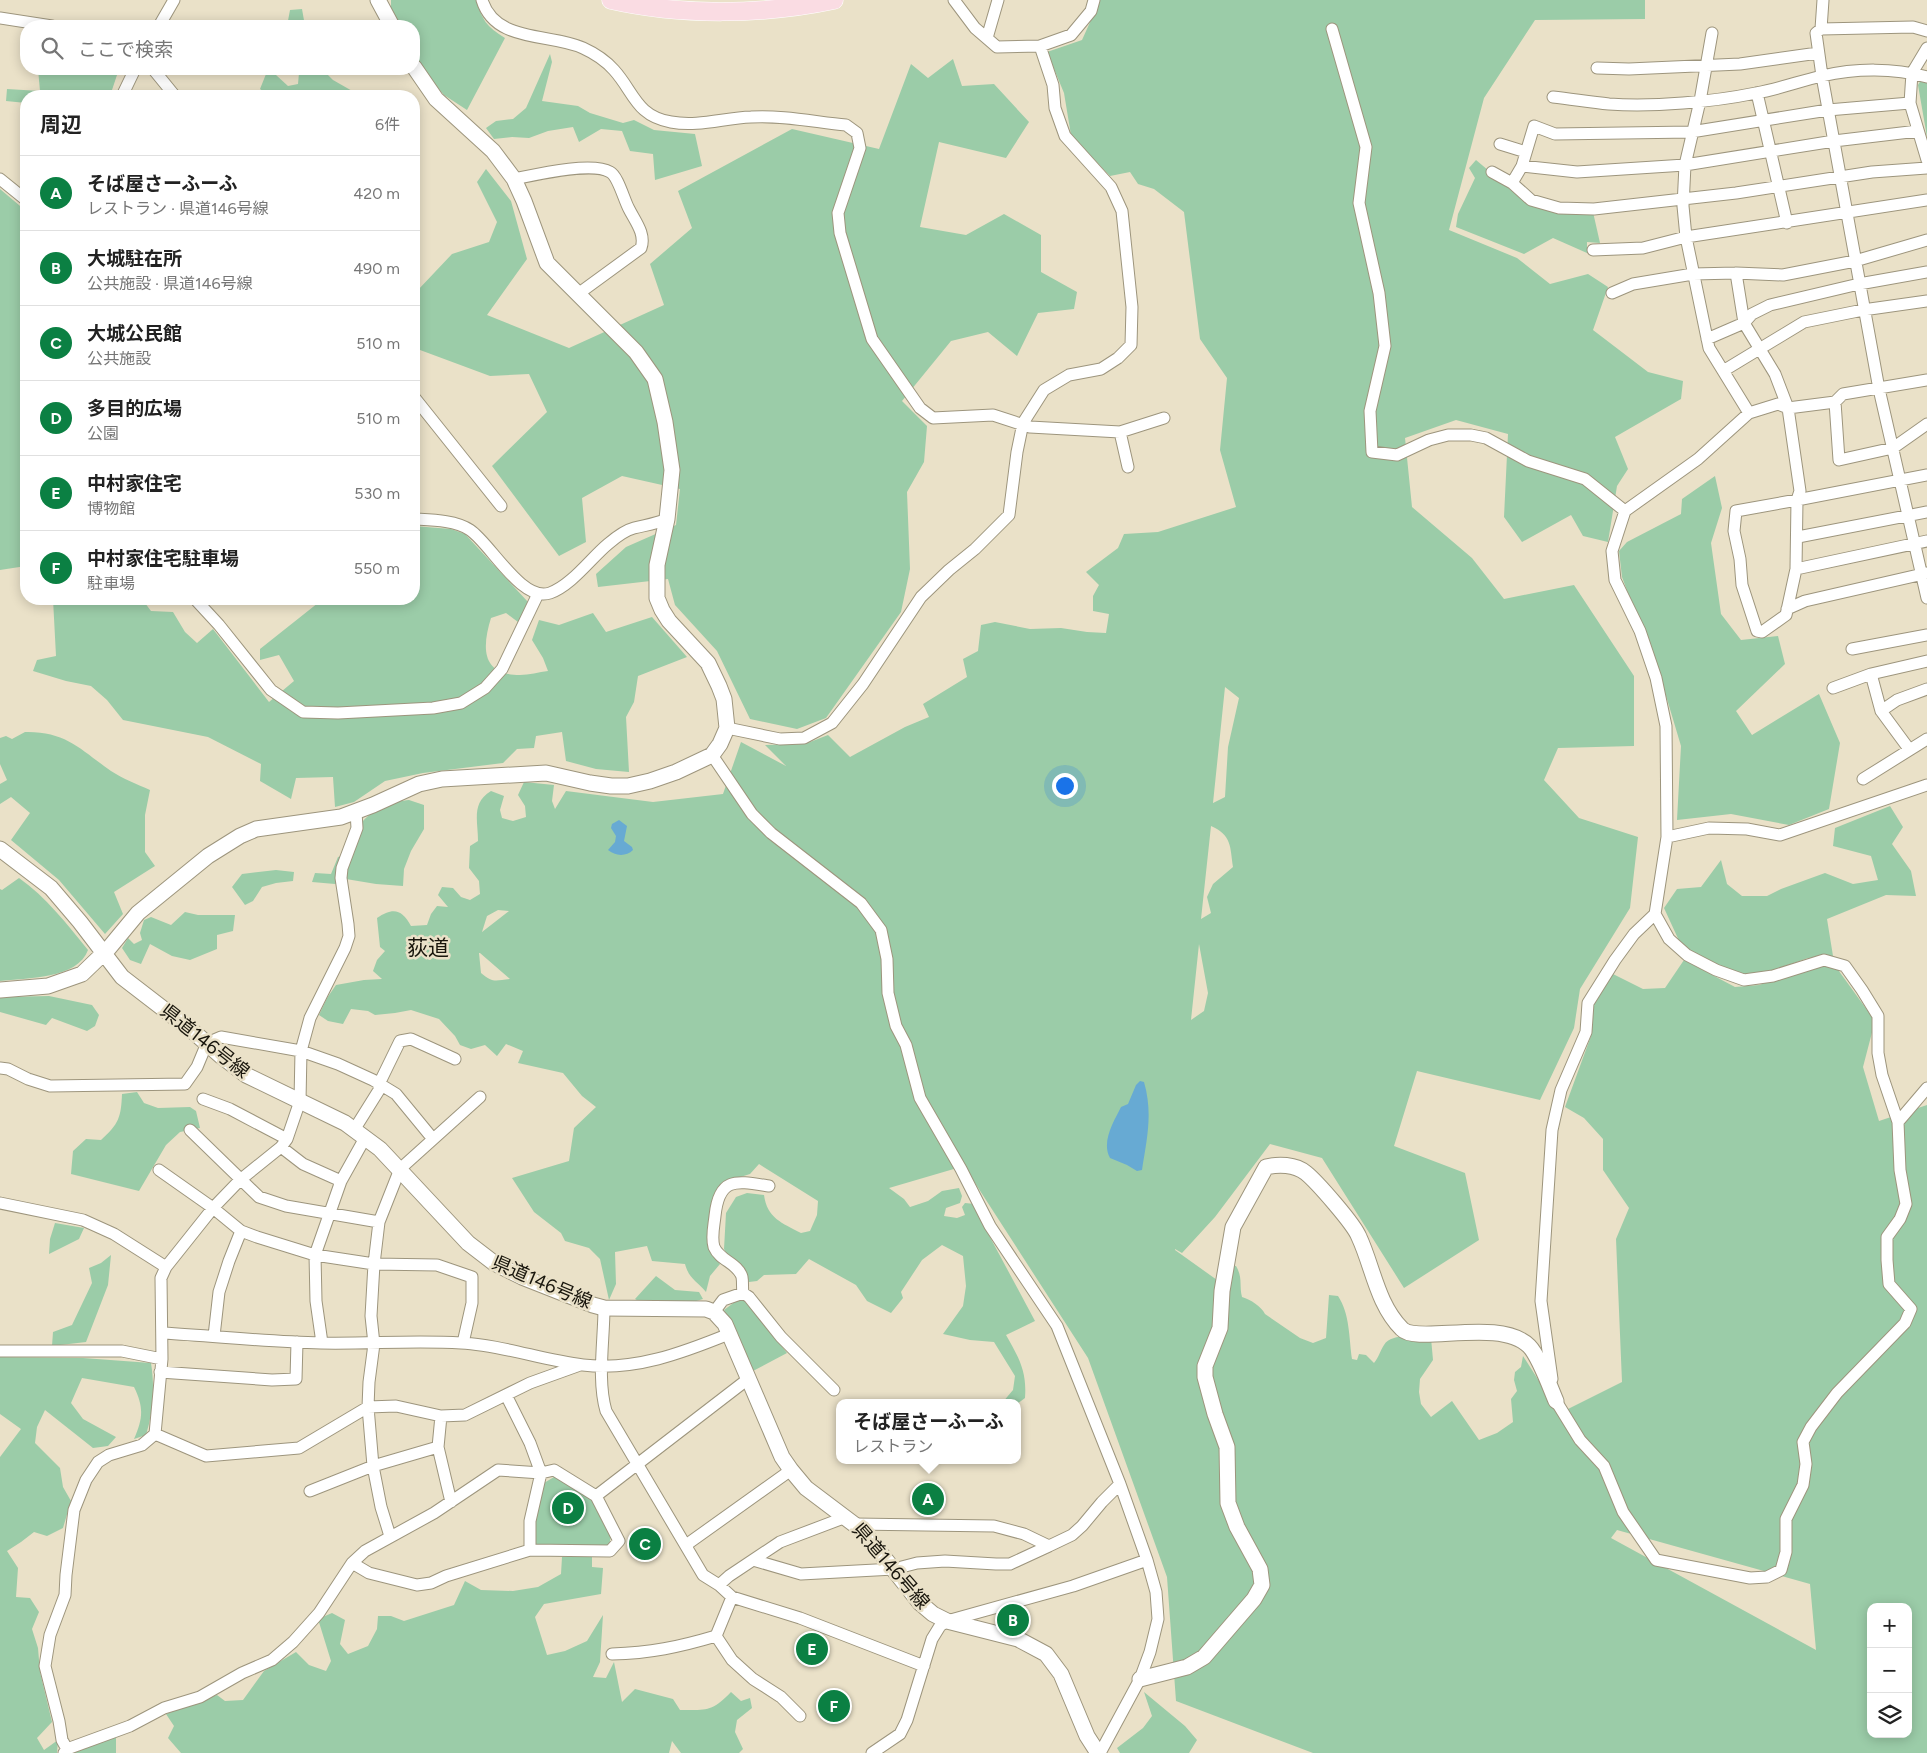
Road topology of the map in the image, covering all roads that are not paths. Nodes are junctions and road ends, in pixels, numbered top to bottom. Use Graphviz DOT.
graph roads {
  1 [pos="174,0"];
  2 [pos="378,0"];
  3 [pos="482,0"];
  4 [pos="612,0"];
  5 [pos="834,0"];
  6 [pos="954,0"];
  7 [pos="998,0"];
  8 [pos="1094,0"];
  9 [pos="1823,0"];
  10 [pos="0,18"];
  11 [pos="162,20"];
  12 [pos="389,20"];
  13 [pos="20,21"];
  14 [pos="1332,29"];
  15 [pos="1821,29"];
  16 [pos="1927,31"];
  17 [pos="1712,33"];
  18 [pos="987,38"];
  19 [pos="1040,46"];
  20 [pos="1927,48"];
  21 [pos="1818,53"];
  22 [pos="1706,66"];
  23 [pos="1597,68"];
  24 [pos="1912,73"];
  25 [pos="132,75"];
  26 [pos="158,75"];
  27 [pos="419,75"];
  28 [pos="1822,76"];
  29 [pos="1927,77"];
  30 [pos="125,90"];
  31 [pos="170,90"];
  32 [pos="1757,93"];
  33 [pos="1553,97"];
  34 [pos="1700,101"];
  35 [pos="1910,103"];
  36 [pos="1828,110"];
  37 [pos="1763,120"];
  38 [pos="1918,131"];
  39 [pos="1691,132"];
  40 [pos="1834,141"];
  41 [pos="1500,144"];
  42 [pos="1771,151"];
  43 [pos="1526,152"];
  44 [pos="1927,160"];
  45 [pos="1685,164"];
  46 [pos="1522,166"];
  47 [pos="1927,168"];
  48 [pos="1492,172"];
  49 [pos="1840,178"];
  50 [pos="0,179"];
  51 [pos="514,179"];
  52 [pos="1512,183"];
  53 [pos="1780,187"];
  54 [pos="20,195"];
  55 [pos="1683,200"];
  56 [pos="1927,200"];
  57 [pos="1847,214"];
  58 [pos="1787,222"];
  59 [pos="1686,237"];
  60 [pos="1927,240"];
  61 [pos="1593,250"];
  62 [pos="1855,261"];
  63 [pos="1927,272"];
  64 [pos="1736,273"];
  65 [pos="1693,274"];
  66 [pos="1859,284"];
  67 [pos="1612,293"];
  68 [pos="578,294"];
  69 [pos="1927,301"];
  70 [pos="1863,310"];
  71 [pos="1744,323"];
  72 [pos="1707,339"];
  73 [pos="1758,348"];
  74 [pos="1723,371"];
  75 [pos="1927,380"];
  76 [pos="1879,389"];
  77 [pos="1835,402"];
  78 [pos="420,405"];
  79 [pos="1788,408"];
  80 [pos="1749,413"];
  81 [pos="1164,418"];
  82 [pos="1023,423"];
  83 [pos="1927,424"];
  84 [pos="1120,432"];
  85 [pos="1892,448"];
  86 [pos="1128,467"];
  87 [pos="1927,474"];
  88 [pos="1900,480"];
  89 [pos="1798,500"];
  90 [pos="500,506"];
  91 [pos="1625,512"];
  92 [pos="1927,512"];
  93 [pos="1909,516"];
  94 [pos="420,519"];
  95 [pos="667,519"];
  96 [pos="1798,537"];
  97 [pos="1927,541"];
  98 [pos="1915,544"];
  99 [pos="1796,568"];
  100 [pos="1924,573"];
  101 [pos="538,594"];
  102 [pos="1927,598"];
  103 [pos="201,605"];
  104 [pos="1787,608"];
  105 [pos="1927,635"];
  106 [pos="1852,648"];
  107 [pos="1927,661"];
  108 [pos="1871,674"];
  109 [pos="1833,688"];
  110 [pos="1927,689"];
  111 [pos="1881,711"];
  112 [pos="727,728"];
  113 [pos="1927,739"];
  114 [pos="1909,749"];
  115 [pos="712,755"];
  116 [pos="1863,779"];
  117 [pos="1927,785"];
  118 [pos="356,812"];
  119 [pos="1667,837"];
  120 [pos="0,849"];
  121 [pos="1655,914"];
  122 [pos="104,954"];
  123 [pos="0,990"];
  124 [pos="207,1043"];
  125 [pos="301,1051"];
  126 [pos="455,1059"];
  127 [pos="0,1068"];
  128 [pos="379,1084"];
  129 [pos="1927,1088"];
  130 [pos="480,1097"];
  131 [pos="203,1099"];
  132 [pos="300,1102"];
  133 [pos="1898,1122"];
  134 [pos="190,1130"];
  135 [pos="360,1134"];
  136 [pos="433,1139"];
  137 [pos="284,1143"];
  138 [pos="400,1169"];
  139 [pos="159,1170"];
  140 [pos="240,1180"];
  141 [pos="341,1181"];
  142 [pos="769,1186"];
  143 [pos="0,1203"];
  144 [pos="213,1208"];
  145 [pos="329,1213"];
  146 [pos="379,1222"];
  147 [pos="241,1231"];
  148 [pos="315,1255"];
  149 [pos="374,1264"];
  150 [pos="166,1267"];
  151 [pos="742,1293"];
  152 [pos="604,1308"];
  153 [pos="714,1312"];
  154 [pos="163,1333"];
  155 [pos="729,1334"];
  156 [pos="214,1336"];
  157 [pos="297,1342"];
  158 [pos="322,1343"];
  159 [pos="463,1343"];
  160 [pos="374,1344"];
  161 [pos="0,1351"];
  162 [pos="162,1359"];
  163 [pos="583,1365"];
  164 [pos="602,1366"];
  165 [pos="160,1372"];
  166 [pos="748,1380"];
  167 [pos="834,1390"];
  168 [pos="506,1395"];
  169 [pos="1556,1401"];
  170 [pos="368,1407"];
  171 [pos="441,1416"];
  172 [pos="155,1434"];
  173 [pos="438,1447"];
  174 [pos="638,1464"];
  175 [pos="373,1466"];
  176 [pos="790,1470"];
  177 [pos="541,1473"];
  178 [pos="1120,1484"];
  179 [pos="310,1491"];
  180 [pos="596,1496"];
  181 [pos="451,1502"];
  182 [pos="850,1520"];
  183 [pos="390,1536"];
  184 [pos="686,1545"];
  185 [pos="1049,1546"];
  186 [pos="530,1550"];
  187 [pos="753,1560"];
  188 [pos="1147,1560"];
  189 [pos="352,1563"];
  190 [pos="894,1569"];
  191 [pos="720,1585"];
  192 [pos="732,1597"];
  193 [pos="947,1621"];
  194 [pos="716,1636"];
  195 [pos="612,1654"];
  196 [pos="924,1666"];
  197 [pos="1140,1679"];
  198 [pos="800,1716"];
  199 [pos="65,1751"];
  200 [pos="872,1753"];
  201 [pos="1099,1753"];
  1 -- 11 [label="street"];
  2 -- 12 [label="street"];
  3 -- 82 [label="street"];
  4 -- 5 [label="main road"];
  6 -- 18 [label="street"];
  7 -- 18 [label="street"];
  8 -- 19 [label="street"];
  9 -- 15 [label="street"];
  10 -- 13 [label="street"];
  14 -- 91 [label="street"];
  15 -- 16 [label="street"];
  15 -- 21 [label="street"];
  17 -- 22 [label="street"];
  18 -- 19 [label="street"];
  19 -- 82 [label="street"];
  20 -- 24 [label="street"];
  21 -- 22 [label="street"];
  21 -- 28 [label="street"];
  22 -- 23 [label="street"];
  22 -- 34 [label="street"];
  24 -- 28 [label="street"];
  24 -- 29 [label="street"];
  24 -- 35 [label="street"];
  25 -- 30 [label="street"];
  26 -- 31 [label="street"];
  27 -- 51 [label="street"];
  28 -- 32 [label="street"];
  28 -- 36 [label="street"];
  32 -- 34 [label="street"];
  32 -- 37 [label="street"];
  33 -- 34 [label="street"];
  34 -- 39 [label="street"];
  35 -- 36 [label="street"];
  35 -- 38 [label="street"];
  36 -- 37 [label="street"];
  36 -- 40 [label="street"];
  37 -- 39 [label="street"];
  37 -- 42 [label="street"];
  38 -- 40 [label="street"];
  38 -- 44 [label="street"];
  39 -- 43 [label="street"];
  39 -- 45 [label="street"];
  40 -- 42 [label="street"];
  40 -- 49 [label="street"];
  41 -- 43 [label="street"];
  42 -- 45 [label="street"];
  42 -- 53 [label="street"];
  43 -- 46 [label="street"];
  45 -- 46 [label="street"];
  45 -- 55 [label="street"];
  46 -- 52 [label="street"];
  47 -- 49 [label="street"];
  48 -- 52 [label="street"];
  49 -- 53 [label="street"];
  49 -- 57 [label="street"];
  50 -- 54 [label="street"];
  51 -- 68 [label="street"];
  51 -- 68 [label="street"];
  52 -- 55 [label="street"];
  53 -- 55 [label="street"];
  53 -- 58 [label="street"];
  55 -- 59 [label="street"];
  56 -- 57 [label="street"];
  57 -- 58 [label="street"];
  57 -- 62 [label="street"];
  58 -- 59 [label="street"];
  59 -- 61 [label="street"];
  59 -- 65 [label="street"];
  60 -- 62 [label="street"];
  62 -- 64 [label="street"];
  62 -- 66 [label="street"];
  63 -- 66 [label="street"];
  64 -- 65 [label="street"];
  64 -- 71 [label="street"];
  65 -- 67 [label="street"];
  65 -- 72 [label="street"];
  66 -- 70 [label="street"];
  66 -- 71 [label="street"];
  68 -- 95 [label="street"];
  69 -- 70 [label="street"];
  70 -- 73 [label="street"];
  70 -- 76 [label="street"];
  71 -- 72 [label="street"];
  71 -- 73 [label="street"];
  72 -- 74 [label="street"];
  73 -- 74 [label="street"];
  73 -- 79 [label="street"];
  74 -- 80 [label="street"];
  75 -- 76 [label="street"];
  76 -- 77 [label="street"];
  76 -- 85 [label="street"];
  77 -- 79 [label="street"];
  77 -- 85 [label="street"];
  78 -- 90 [label="street"];
  79 -- 80 [label="street"];
  79 -- 89 [label="street"];
  80 -- 91 [label="street"];
  81 -- 84 [label="street"];
  82 -- 84 [label="street"];
  82 -- 112 [label="street"];
  83 -- 85 [label="street"];
  84 -- 86 [label="street"];
  85 -- 88 [label="street"];
  87 -- 88 [label="street"];
  88 -- 89 [label="street"];
  88 -- 93 [label="street"];
  89 -- 96 [label="street"];
  89 -- 104 [label="street"];
  91 -- 119 [label="street"];
  92 -- 93 [label="street"];
  93 -- 96 [label="street"];
  93 -- 98 [label="street"];
  94 -- 101 [label="street"];
  95 -- 101 [label="street"];
  95 -- 112 [label="street"];
  96 -- 99 [label="street"];
  97 -- 98 [label="street"];
  98 -- 99 [label="street"];
  98 -- 100 [label="street"];
  99 -- 104 [label="street"];
  100 -- 102 [label="street"];
  100 -- 104 [label="street"];
  101 -- 103 [label="street"];
  105 -- 106 [label="street"];
  107 -- 108 [label="street"];
  108 -- 109 [label="street"];
  108 -- 111 [label="street"];
  110 -- 111 [label="street"];
  111 -- 114 [label="street"];
  112 -- 115 [label="street"];
  113 -- 114 [label="street"];
  114 -- 116 [label="street"];
  115 -- 118 [label="street"];
  115 -- 178 [label="street"];
  117 -- 119 [label="street"];
  118 -- 122 [label="street"];
  118 -- 125 [label="street"];
  119 -- 121 [label="street"];
  120 -- 122 [label="street, 県道146号線"];
  121 -- 133 [label="street"];
  121 -- 169 [label="street"];
  122 -- 123 [label="street"];
  122 -- 124 [label="street, 県道146号線"];
  124 -- 125 [label="street"];
  124 -- 127 [label="street"];
  124 -- 132 [label="street, 県道146号線"];
  125 -- 128 [label="street"];
  125 -- 132 [label="street"];
  126 -- 128 [label="street"];
  128 -- 135 [label="street"];
  128 -- 136 [label="street"];
  129 -- 133 [label="street"];
  130 -- 136 [label="street"];
  131 -- 137 [label="street"];
  132 -- 135 [label="street, 県道146号線"];
  132 -- 137 [label="street"];
  133 -- 169 [label="street"];
  134 -- 140 [label="street"];
  135 -- 138 [label="street, 県道146号線"];
  135 -- 141 [label="street"];
  136 -- 138 [label="street"];
  137 -- 140 [label="street"];
  137 -- 141 [label="street"];
  138 -- 146 [label="street"];
  138 -- 152 [label="street, 県道146号線"];
  139 -- 144 [label="street"];
  140 -- 144 [label="street"];
  140 -- 145 [label="street"];
  141 -- 145 [label="street"];
  142 -- 151 [label="street"];
  143 -- 150 [label="street"];
  144 -- 147 [label="street"];
  144 -- 150 [label="street"];
  145 -- 146 [label="street"];
  145 -- 148 [label="street"];
  146 -- 149 [label="street"];
  147 -- 148 [label="street"];
  147 -- 156 [label="street"];
  148 -- 149 [label="street"];
  148 -- 158 [label="street"];
  149 -- 159 [label="street"];
  149 -- 160 [label="street"];
  150 -- 154 [label="street"];
  151 -- 153 [label="street"];
  151 -- 167 [label="street"];
  152 -- 153 [label="street, 県道146号線"];
  152 -- 164 [label="street"];
  153 -- 155 [label="street, 県道146号線"];
  154 -- 156 [label="street"];
  154 -- 162 [label="street"];
  155 -- 164 [label="street"];
  155 -- 166 [label="street, 県道146号線"];
  156 -- 157 [label="street"];
  157 -- 158 [label="street"];
  157 -- 165 [label="street"];
  158 -- 160 [label="street"];
  159 -- 160 [label="street"];
  159 -- 163 [label="street"];
  160 -- 170 [label="street"];
  161 -- 162 [label="street"];
  162 -- 165 [label="street"];
  163 -- 164 [label="street"];
  163 -- 168 [label="street"];
  164 -- 174 [label="street"];
  165 -- 172 [label="street"];
  166 -- 174 [label="street"];
  166 -- 176 [label="street, 県道146号線"];
  168 -- 171 [label="street"];
  168 -- 177 [label="street"];
  169 -- 197 [label="street"];
  170 -- 171 [label="street"];
  170 -- 172 [label="street"];
  170 -- 175 [label="street"];
  171 -- 173 [label="street"];
  172 -- 199 [label="street"];
  173 -- 175 [label="street"];
  173 -- 181 [label="street"];
  174 -- 180 [label="street"];
  174 -- 184 [label="street"];
  175 -- 179 [label="street"];
  175 -- 183 [label="street"];
  176 -- 182 [label="street, 県道146号線"];
  176 -- 184 [label="street"];
  177 -- 180 [label="street"];
  177 -- 181 [label="street"];
  177 -- 186 [label="street"];
  178 -- 185 [label="street"];
  178 -- 188 [label="street"];
  180 -- 186 [label="street"];
  181 -- 183 [label="street"];
  182 -- 185 [label="street"];
  182 -- 187 [label="street"];
  182 -- 190 [label="street, 県道146号線"];
  183 -- 189 [label="street"];
  184 -- 191 [label="street"];
  185 -- 190 [label="street"];
  186 -- 189 [label="street"];
  187 -- 190 [label="street"];
  187 -- 191 [label="street"];
  188 -- 193 [label="street"];
  188 -- 197 [label="street"];
  189 -- 199 [label="street"];
  190 -- 193 [label="street, 県道146号線"];
  191 -- 192 [label="street"];
  192 -- 194 [label="street"];
  192 -- 196 [label="street"];
  193 -- 196 [label="street"];
  193 -- 201 [label="street, 県道146号線"];
  194 -- 195 [label="street"];
  194 -- 198 [label="street"];
  196 -- 200 [label="street"];
  197 -- 201 [label="street"];
}
